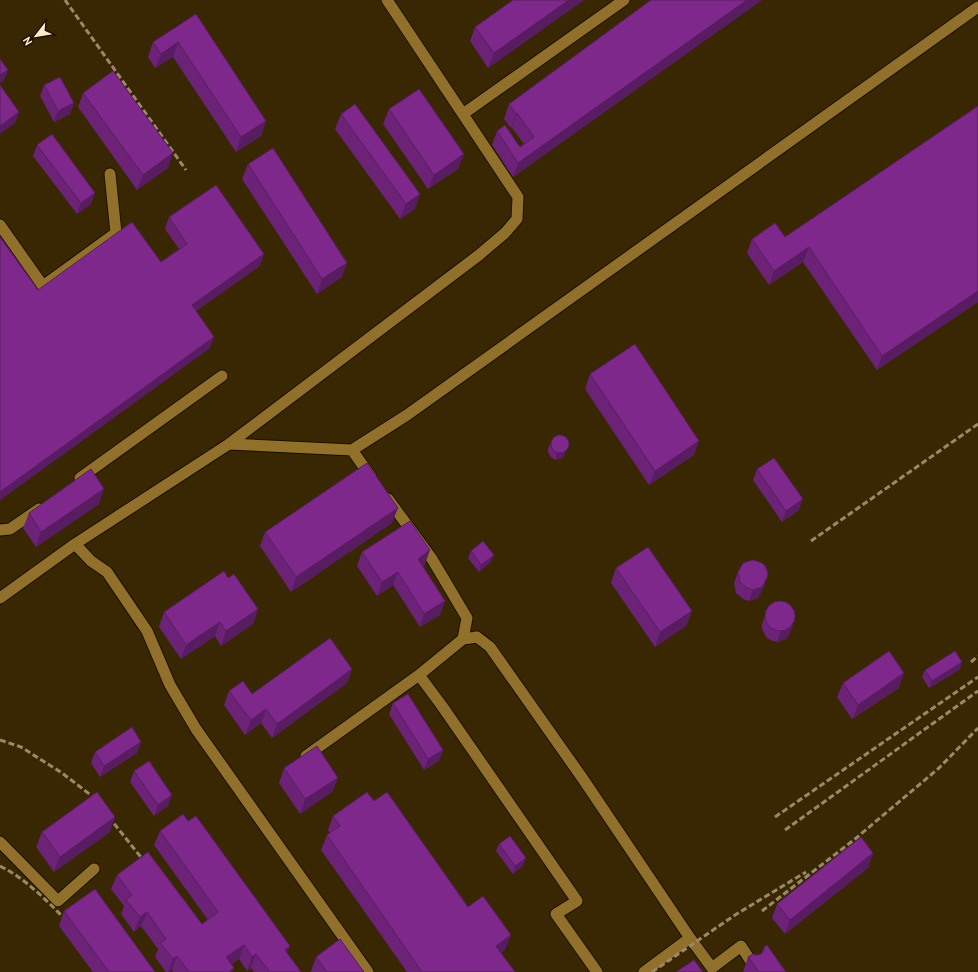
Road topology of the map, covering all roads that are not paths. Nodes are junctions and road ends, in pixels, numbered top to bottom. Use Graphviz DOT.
graph roads {
  1 [pos="387,0"];
  2 [pos="624,0"];
  3 [pos="978,7"];
  4 [pos="463,114"];
  5 [pos="110,174"];
  6 [pos="0,225"];
  7 [pos="222,376"];
  8 [pos="229,444"];
  9 [pos="352,450"];
  10 [pos="74,483"];
  11 [pos="48,501"];
  12 [pos="0,530"];
  13 [pos="75,544"];
  14 [pos="0,598"];
  15 [pos="463,639"];
  16 [pos="419,675"];
  17 [pos="296,763"];
  18 [pos="0,842"];
  19 [pos="94,869"];
  20 [pos="690,938"];
  21 [pos="752,963"];
  22 [pos="368,972"];
  23 [pos="597,972"];
  24 [pos="644,972"];
  1 -- 4 [label="street"];
  2 -- 4 [label="street"];
  3 -- 9 [label="street"];
  4 -- 8 [label="street"];
  5 -- 6 [label="street"];
  7 -- 10 [label="street"];
  8 -- 9 [label="street"];
  8 -- 13 [label="street"];
  9 -- 15 [label="street"];
  11 -- 12 [label="street"];
  13 -- 14 [label="street"];
  13 -- 22 [label="street"];
  15 -- 16 [label="street"];
  15 -- 20 [label="street"];
  16 -- 17 [label="street"];
  16 -- 23 [label="street"];
  18 -- 19 [label="street"];
  20 -- 21 [label="street"];
  20 -- 24 [label="street"];
}
